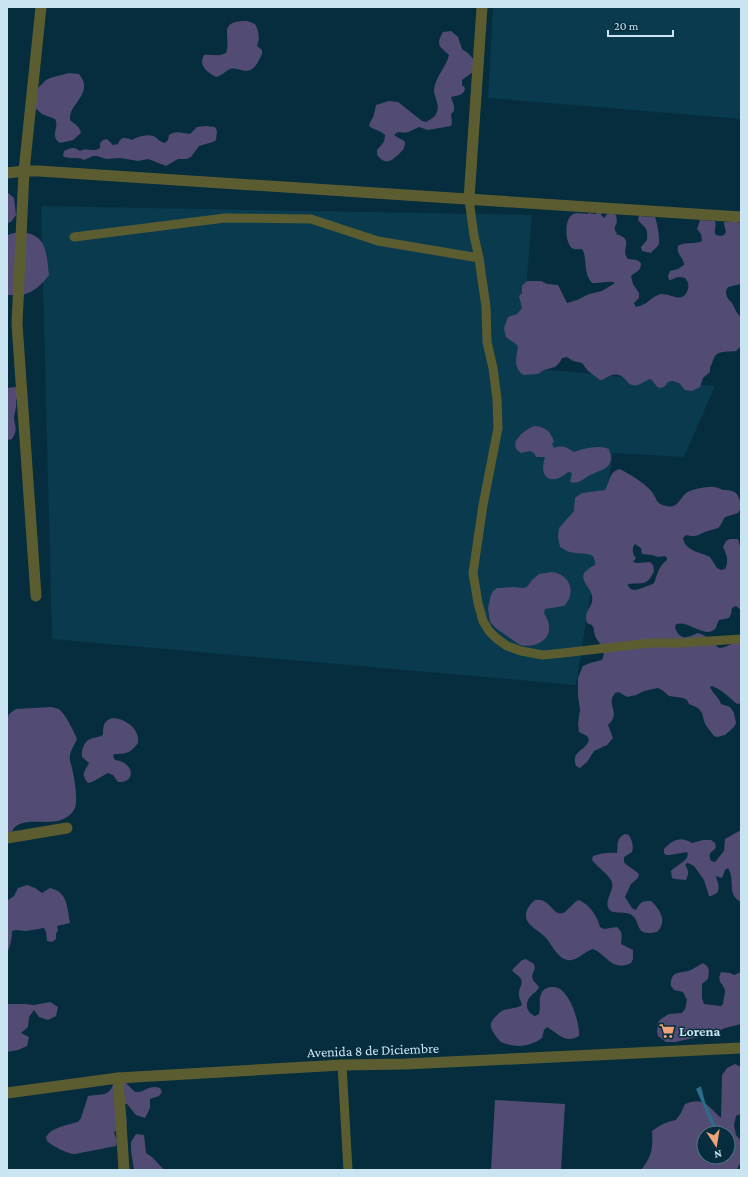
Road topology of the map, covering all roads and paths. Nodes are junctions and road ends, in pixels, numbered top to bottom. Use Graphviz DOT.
graph roads {
  1 [pos="41,7"];
  2 [pos="482,7"];
  3 [pos="24,171"];
  4 [pos="7,173"];
  5 [pos="469,199"];
  6 [pos="741,217"];
  7 [pos="74,236"];
  8 [pos="479,258"];
  9 [pos="36,596"];
  10 [pos="741,639"];
  11 [pos="67,828"];
  12 [pos="7,838"];
  13 [pos="741,1048"];
  14 [pos="342,1065"];
  15 [pos="118,1078"];
  16 [pos="7,1093"];
  17 [pos="124,1170"];
  18 [pos="348,1170"];
  1 -- 3 [label="street"];
  2 -- 5 [label="street"];
  3 -- 4 [label="street"];
  3 -- 5 [label="street"];
  3 -- 9 [label="street"];
  5 -- 6 [label="street"];
  5 -- 8 [label="lane"];
  7 -- 8 [label="lane"];
  8 -- 10 [label="lane"];
  11 -- 12 [label="street"];
  13 -- 14 [label="street, Avenida 8 de Diciembre"];
  14 -- 15 [label="street, Avenida 8 de Diciembre"];
  14 -- 18 [label="lane"];
  15 -- 16 [label="street, Avenida 8 de Diciembre"];
  15 -- 17 [label="street"];
}
